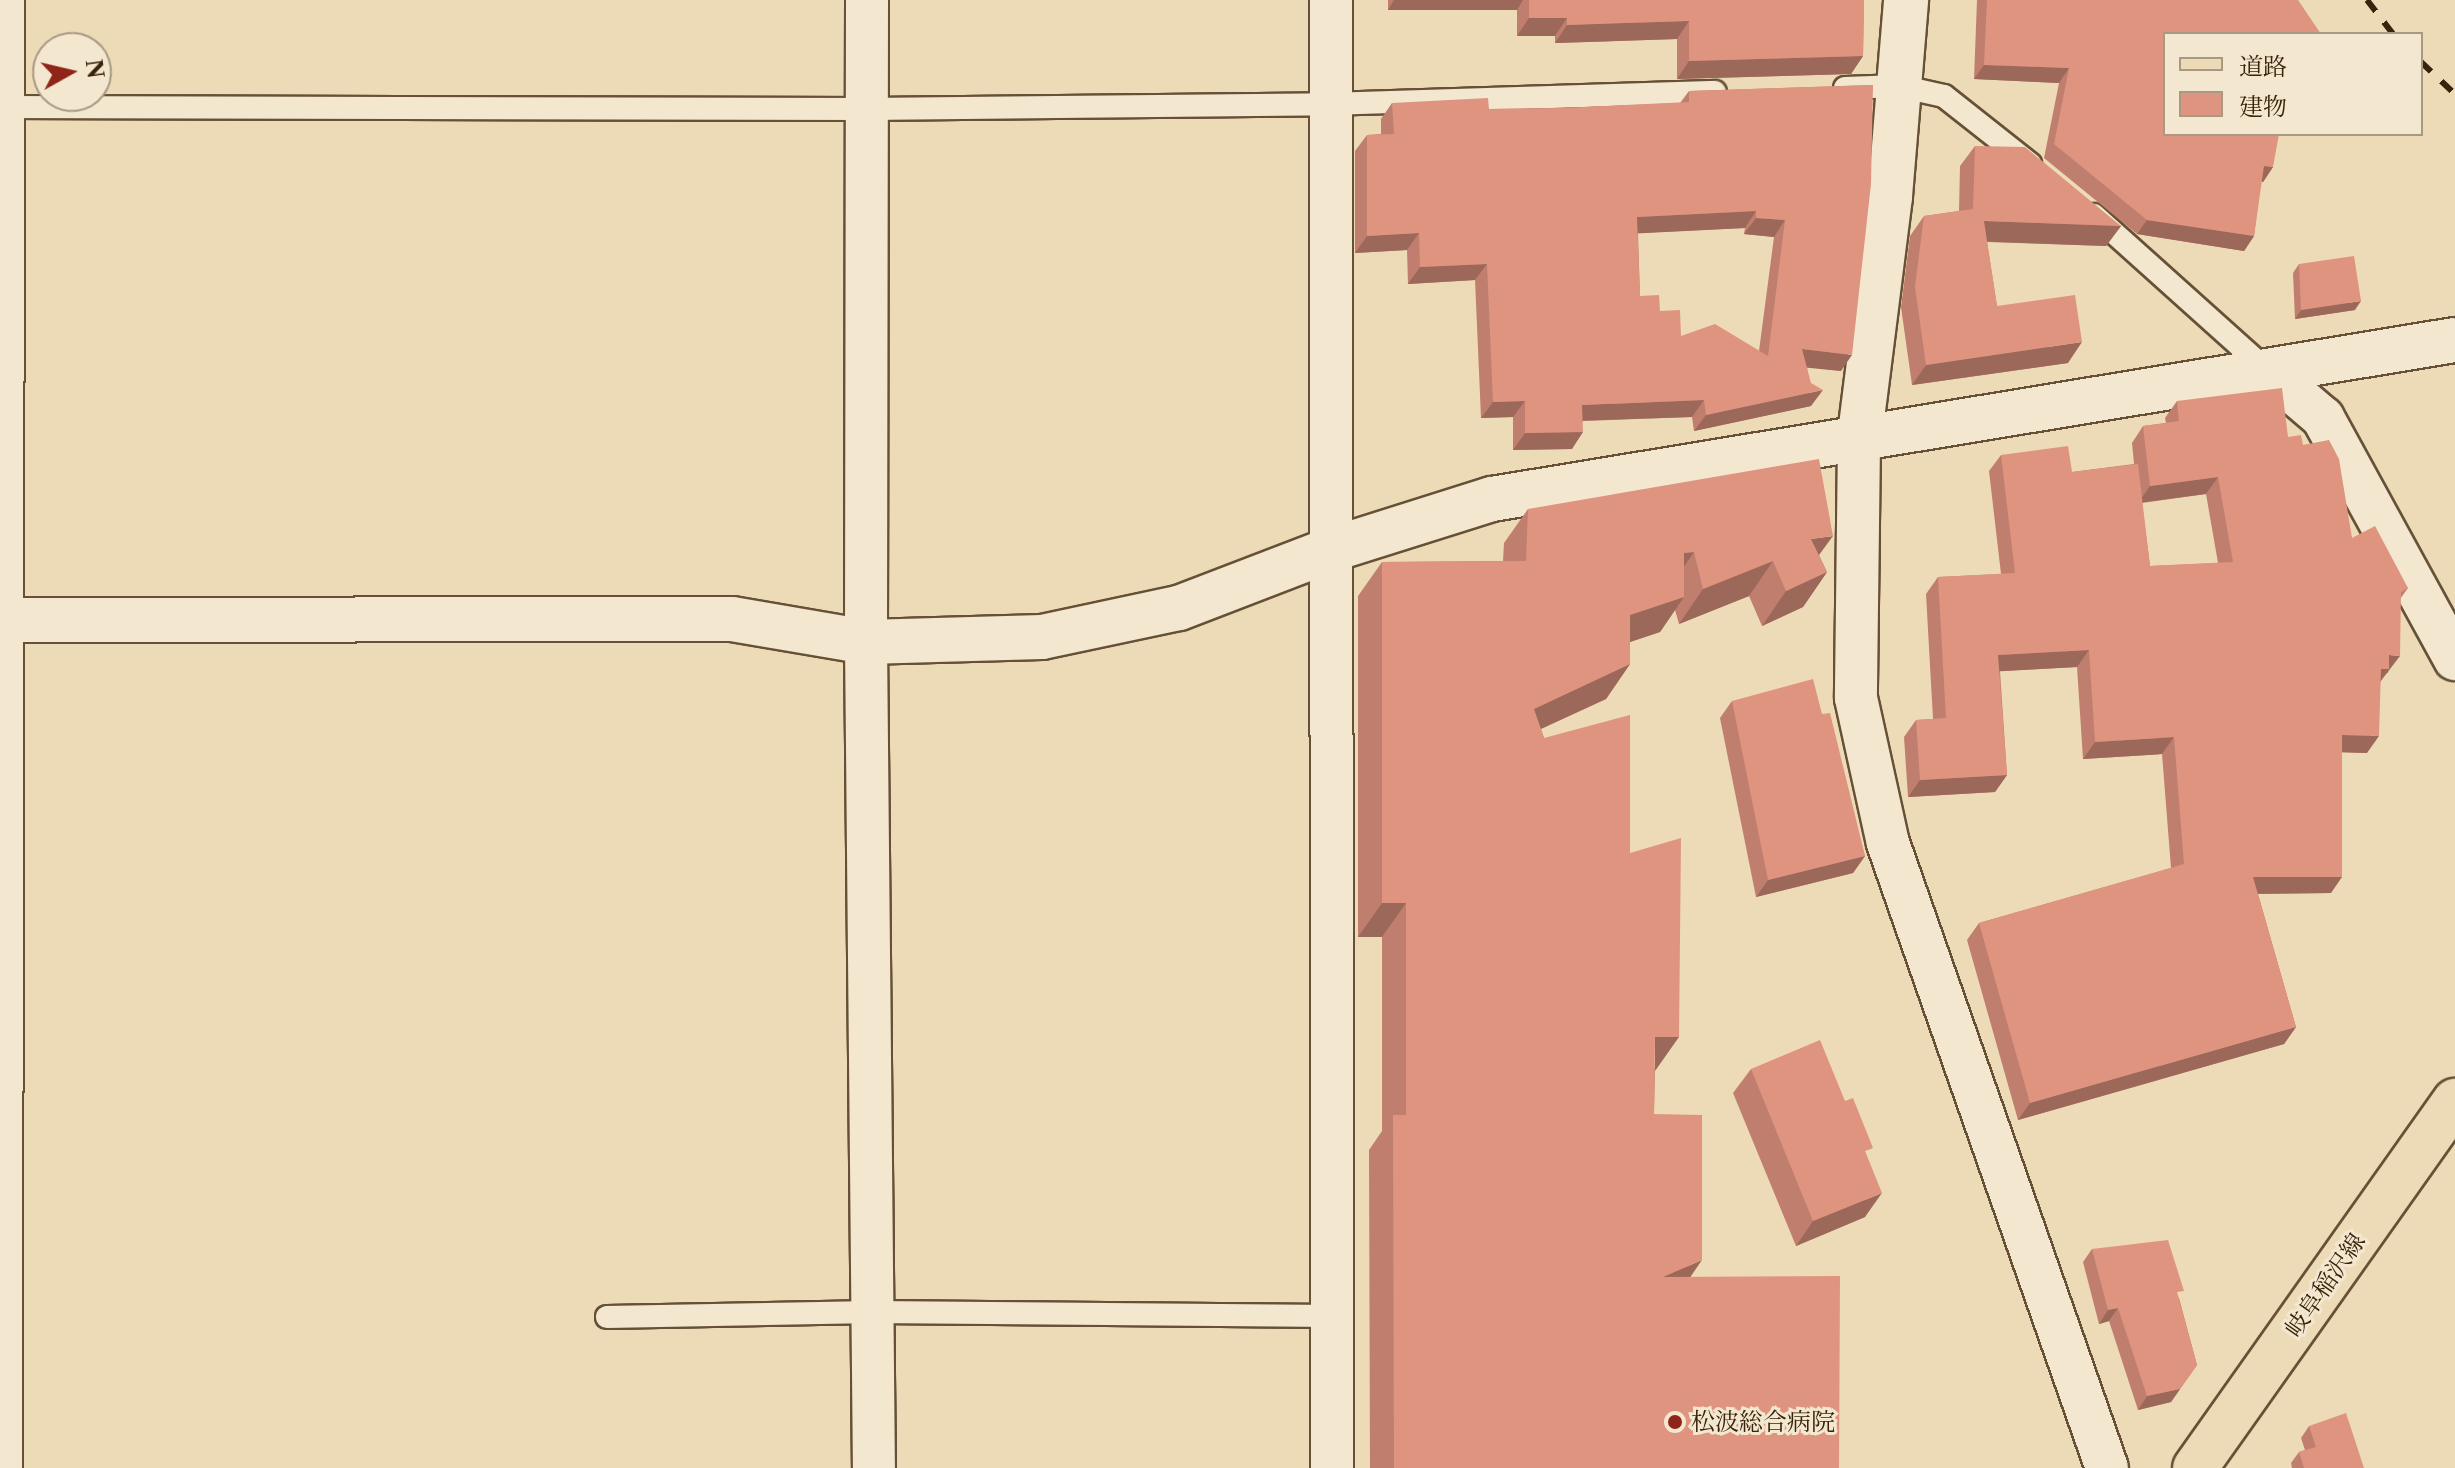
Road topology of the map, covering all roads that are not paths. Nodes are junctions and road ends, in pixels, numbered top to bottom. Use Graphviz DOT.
graph roads {
  1 [pos="3,0"];
  2 [pos="867,0"];
  3 [pos="1331,0"];
  4 [pos="1906,0"];
  5 [pos="1899,86"];
  6 [pos="1820,88"];
  7 [pos="1741,91"];
  8 [pos="1331,104"];
  9 [pos="2,107"];
  10 [pos="867,109"];
  11 [pos="2053,182"];
  12 [pos="2077,202"];
  13 [pos="2455,340"];
  14 [pos="2268,371"];
  15 [pos="1859,442"];
  16 [pos="1330,550"];
  17 [pos="1,620"];
  18 [pos="866,642"];
  19 [pos="2455,659"];
  20 [pos="2455,1101"];
  21 [pos="873,1312"];
  22 [pos="1334,1316"];
  23 [pos="607,1317"];
  24 [pos="1,1468"];
  25 [pos="874,1468"];
  26 [pos="1332,1468"];
  27 [pos="2107,1468"];
  28 [pos="2195,1468"];
  1 -- 9 [label="street"];
  2 -- 10 [label="street"];
  3 -- 8 [label="street"];
  4 -- 5 [label="street"];
  5 -- 6 [label="lane"];
  5 -- 11 [label="lane"];
  5 -- 15 [label="street"];
  7 -- 8 [label="lane"];
  8 -- 10 [label="lane"];
  8 -- 16 [label="street"];
  9 -- 10 [label="lane"];
  9 -- 17 [label="street"];
  10 -- 18 [label="street"];
  12 -- 14 [label="lane"];
  13 -- 14 [label="street"];
  14 -- 15 [label="street"];
  14 -- 19 [label="street"];
  15 -- 16 [label="street"];
  15 -- 27 [label="street"];
  16 -- 18 [label="street"];
  16 -- 22 [label="street"];
  17 -- 18 [label="street"];
  17 -- 24 [label="street"];
  18 -- 21 [label="street"];
  20 -- 28 [label="main road, 岐阜稲沢線"];
  21 -- 22 [label="lane"];
  21 -- 23 [label="lane"];
  21 -- 25 [label="street"];
  22 -- 26 [label="street"];
}
